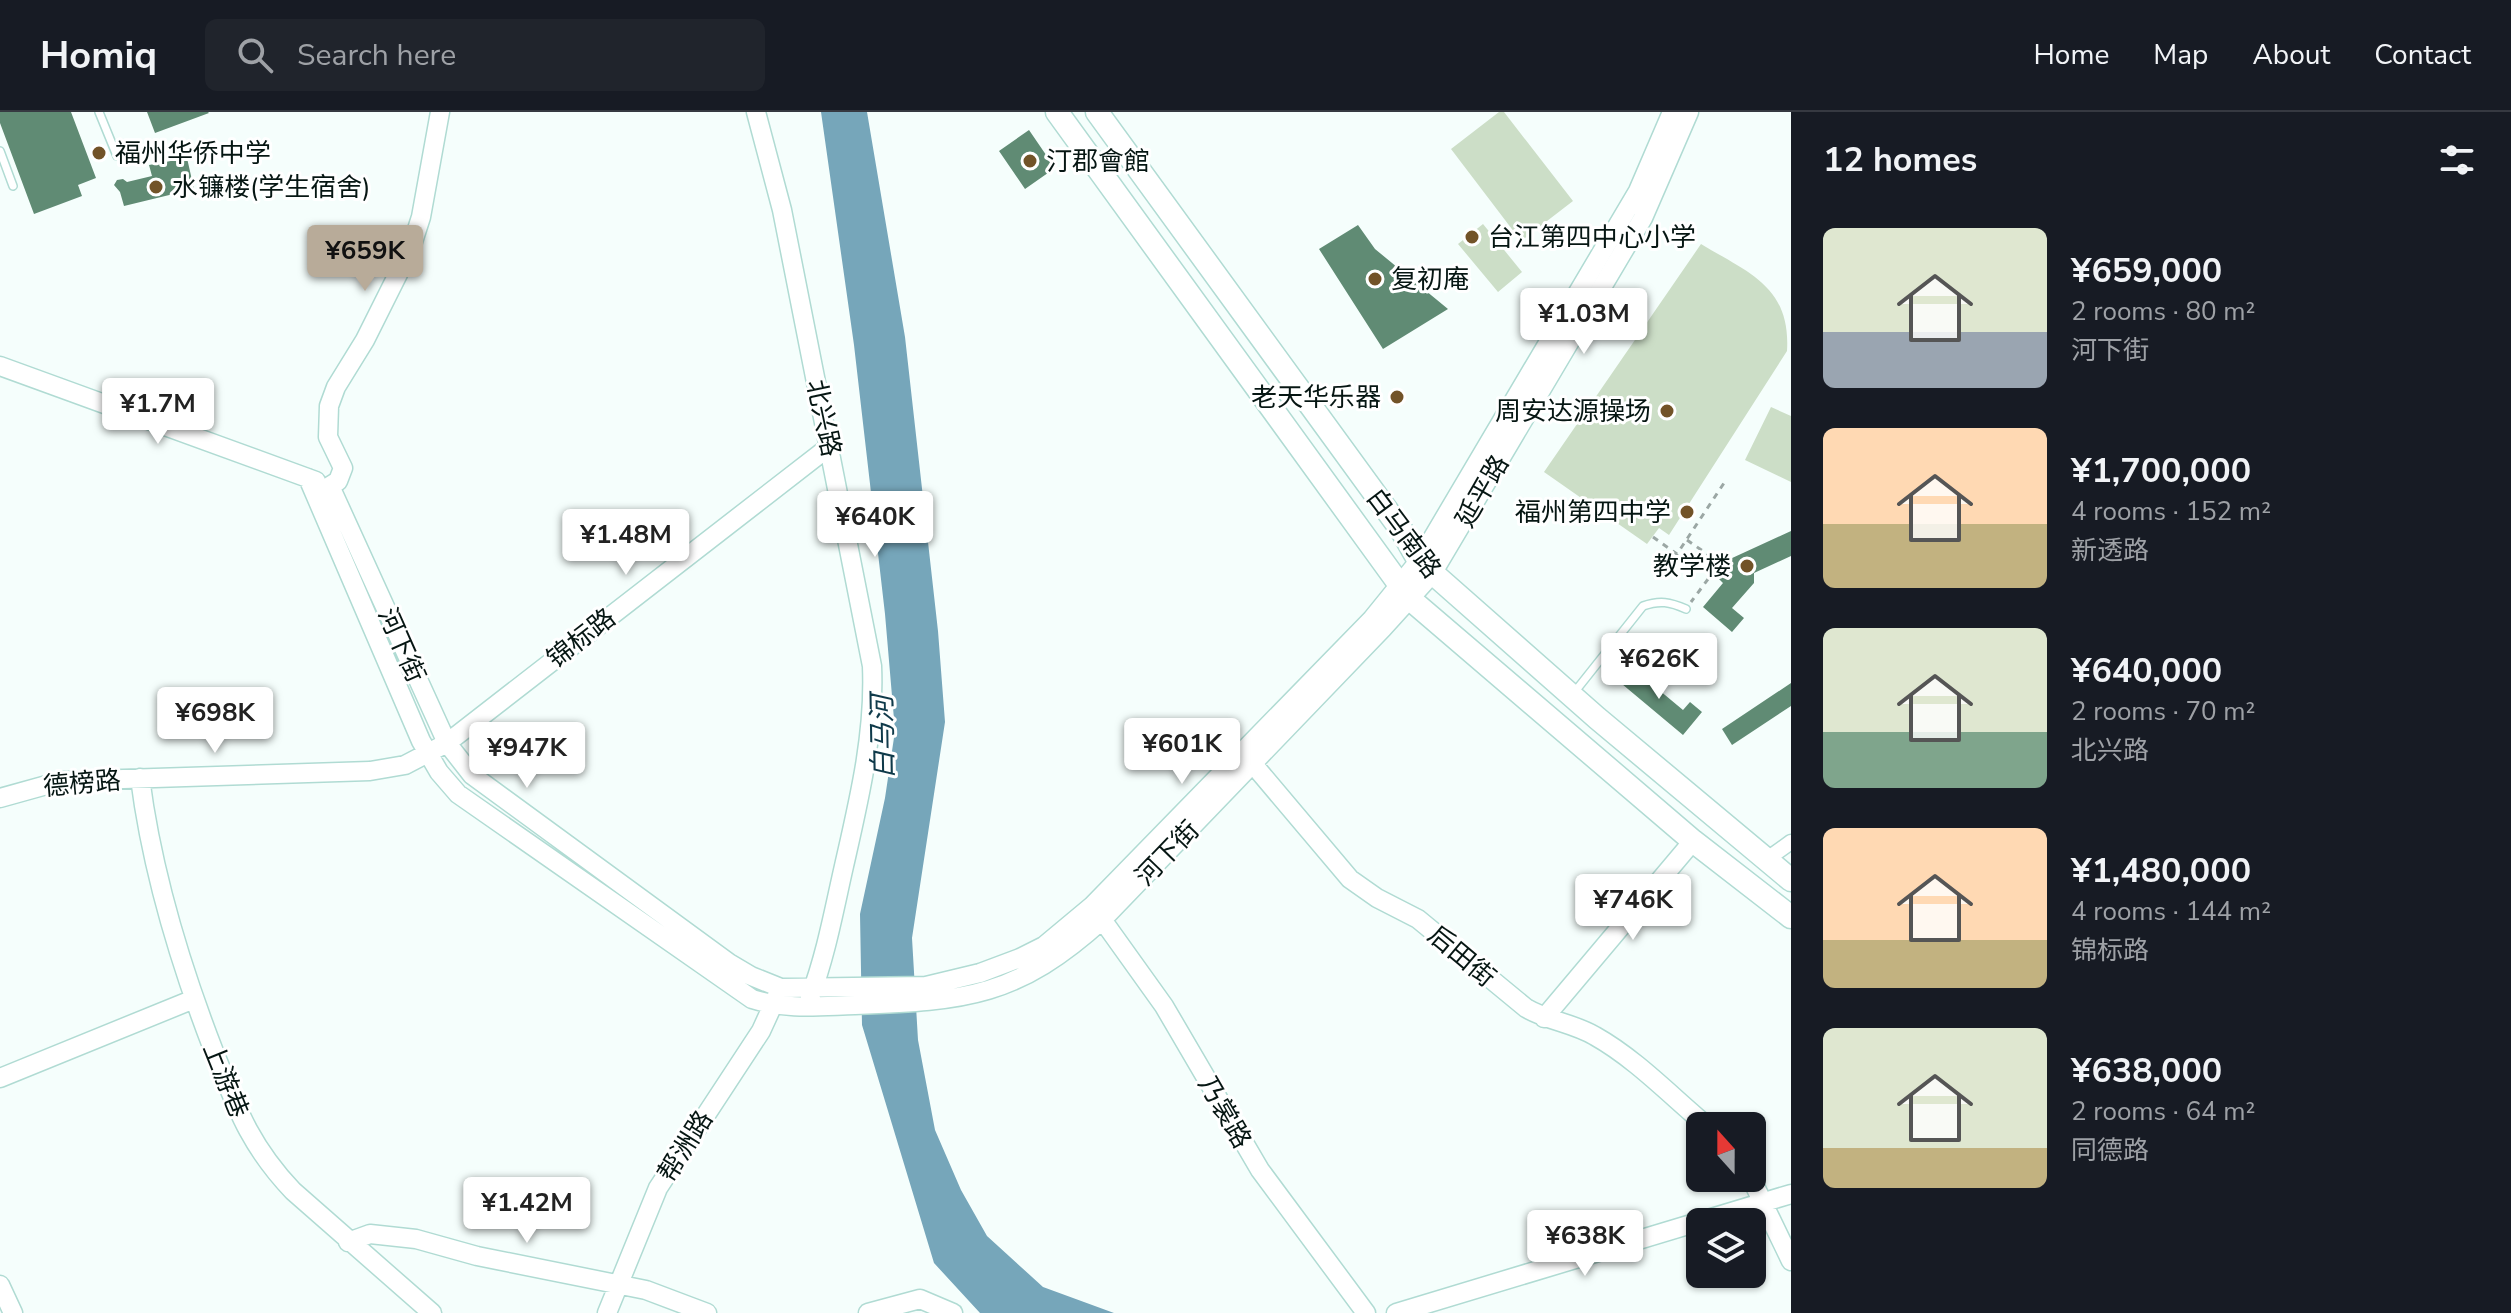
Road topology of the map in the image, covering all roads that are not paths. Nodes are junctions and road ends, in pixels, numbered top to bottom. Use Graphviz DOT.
graph roads {
  1 [pos="99,112"];
  2 [pos="440,112"];
  3 [pos="756,112"];
  4 [pos="1057,112"];
  5 [pos="1097,112"];
  6 [pos="1672,112"];
  7 [pos="1689,112"];
  8 [pos="0,151"];
  9 [pos="117,156"];
  10 [pos="13,186"];
  11 [pos="0,366"];
  12 [pos="830,446"];
  13 [pos="308,478"];
  14 [pos="330,486"];
  15 [pos="1425,567"];
  16 [pos="1405,593"];
  17 [pos="1686,609"];
  18 [pos="1571,696"];
  19 [pos="447,743"];
  20 [pos="428,755"];
  21 [pos="1248,759"];
  22 [pos="140,778"];
  23 [pos="0,798"];
  24 [pos="1693,841"];
  25 [pos="1791,842"];
  26 [pos="1766,860"];
  27 [pos="1791,880"];
  28 [pos="1097,912"];
  29 [pos="1791,917"];
  30 [pos="781,988"];
  31 [pos="813,989"];
  32 [pos="836,997"];
  33 [pos="194,999"];
  34 [pos="773,1006"];
  35 [pos="806,1007"];
  36 [pos="1544,1018"];
  37 [pos="0,1078"];
  38 [pos="1690,1112"];
  39 [pos="1757,1192"];
  40 [pos="1791,1194"];
  41 [pos="1762,1202"];
  42 [pos="348,1242"];
  43 [pos="1791,1261"];
  44 [pos="0,1285"];
  45 [pos="618,1286"];
  46 [pos="13,1313"];
  47 [pos="432,1313"];
  48 [pos="607,1313"];
  49 [pos="707,1313"];
  50 [pos="868,1313"];
  51 [pos="953,1313"];
  52 [pos="1366,1313"];
  53 [pos="1396,1313"];
  1 -- 9 [label="lane"];
  2 -- 14 [label="street"];
  3 -- 12 [label="street, 北兴路"];
  4 -- 16 [label="main road"];
  5 -- 15 [label="main road, 白马南路"];
  6 -- 15 [label="street, 延平路"];
  7 -- 15 [label="street, 延平路"];
  8 -- 10 [label="lane"];
  11 -- 13 [label="street"];
  12 -- 19 [label="street, 锦标路"];
  12 -- 31 [label="street, 北兴路"];
  13 -- 14 [label="street"];
  13 -- 20 [label="street, 河下街"];
  14 -- 19 [label="street, 河下街"];
  15 -- 16 [label="street, 河下街"];
  15 -- 18 [label="main road, 白马南路"];
  16 -- 21 [label="street, 河下街"];
  16 -- 24 [label="main road"];
  17 -- 18 [label="lane"];
  18 -- 26 [label="main road, 白马南路"];
  19 -- 20 [label="street, 德榜路"];
  19 -- 30 [label="street, 河下街"];
  20 -- 22 [label="street, 德榜路"];
  20 -- 34 [label="street, 河下街"];
  21 -- 28 [label="street, 河下街"];
  21 -- 36 [label="street, 后田街"];
  22 -- 23 [label="street, 德榜路"];
  22 -- 33 [label="street, 上游巷"];
  24 -- 29 [label="main road"];
  24 -- 36 [label="street"];
  25 -- 26 [label="street"];
  26 -- 27 [label="main road, 白马南路"];
  28 -- 32 [label="street, 河下街"];
  28 -- 52 [label="street, 乃裳路"];
  30 -- 31 [label="street, 河下街"];
  30 -- 34 [label="street, 帮洲路"];
  31 -- 32 [label="street, 河下街"];
  31 -- 35 [label="street, 北兴路"];
  32 -- 35 [label="street, 河下街"];
  33 -- 37 [label="street"];
  33 -- 42 [label="street, 上游巷"];
  34 -- 35 [label="street, 河下街"];
  34 -- 45 [label="street, 帮洲路"];
  36 -- 38 [label="street, 后田街"];
  39 -- 41 [label="street"];
  40 -- 41 [label="street"];
  41 -- 43 [label="street"];
  41 -- 53 [label="street"];
  42 -- 45 [label="street"];
  42 -- 47 [label="street, 上游巷"];
  44 -- 46 [label="street"];
  45 -- 48 [label="street, 帮洲路"];
  45 -- 49 [label="street"];
  50 -- 51 [label="street"];
}
